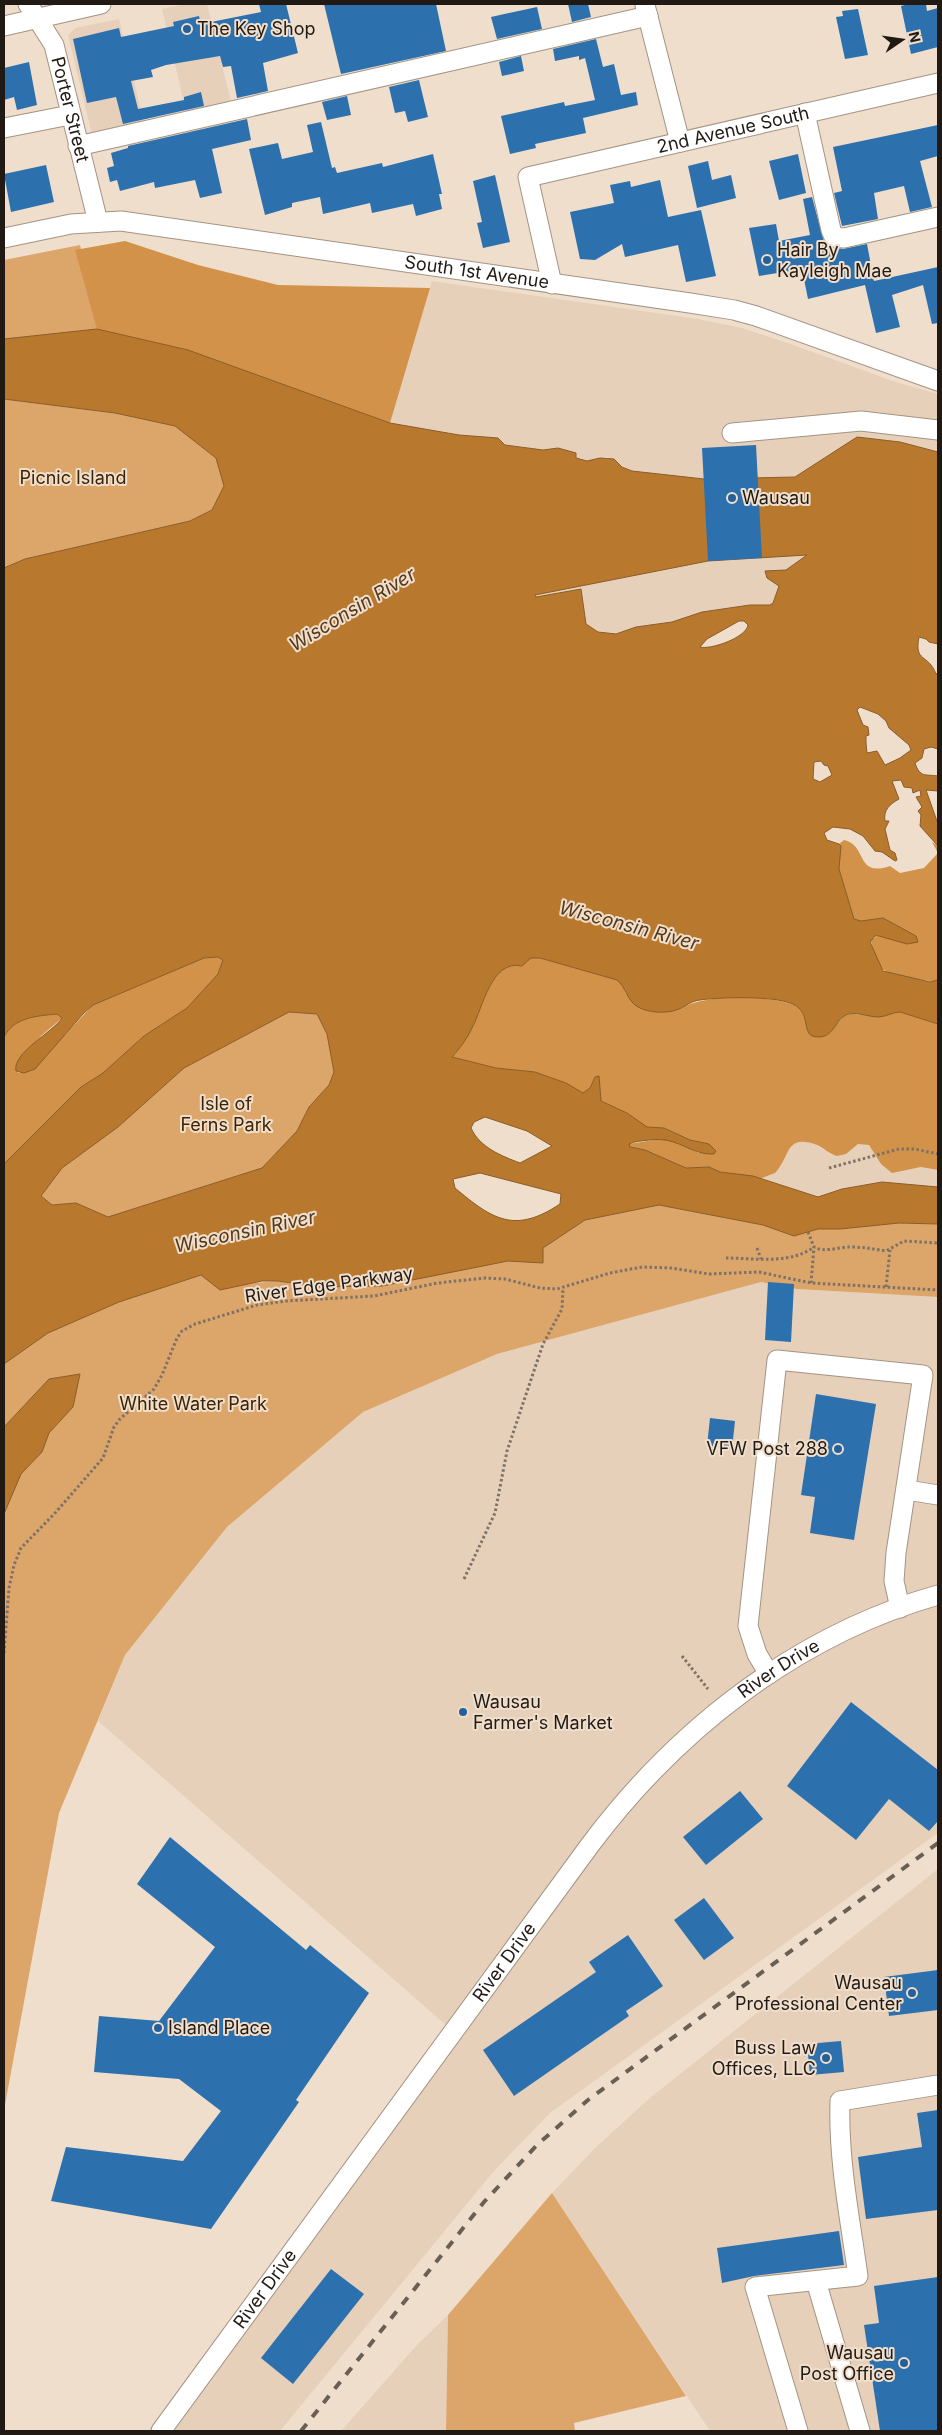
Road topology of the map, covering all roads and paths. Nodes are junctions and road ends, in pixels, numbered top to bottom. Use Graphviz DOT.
graph roads {
  1 [pos="101,4"];
  2 [pos="647,10"];
  3 [pos="32,11"];
  4 [pos="4,26"];
  5 [pos="938,83"];
  6 [pos="805,113"];
  7 [pos="70,115"];
  8 [pos="4,128"];
  9 [pos="680,142"];
  10 [pos="78,146"];
  11 [pos="938,217"];
  12 [pos="98,222"];
  13 [pos="4,238"];
  14 [pos="552,284"];
  15 [pos="938,380"];
  16 [pos="938,430"];
  17 [pos="732,433"];
  18 [pos="938,1154"];
  19 [pos="829,1168"];
  20 [pos="808,1232"];
  21 [pos="938,1243"];
  22 [pos="814,1246"];
  23 [pos="757,1248"];
  24 [pos="890,1250"];
  25 [pos="726,1258"];
  26 [pos="760,1258"];
  27 [pos="811,1283"];
  28 [pos="886,1287"];
  29 [pos="563,1288"];
  30 [pos="938,1290"];
  31 [pos="907,1490"];
  32 [pos="938,1495"];
  33 [pos="464,1579"];
  34 [pos="938,1595"];
  35 [pos="900,1608"];
  36 [pos="4,1653"];
  37 [pos="682,1656"];
  38 [pos="769,1674"];
  39 [pos="708,1689"];
  40 [pos="938,2084"];
  41 [pos="816,2281"];
  42 [pos="161,2431"];
  43 [pos="798,2431"];
  44 [pos="860,2431"];
  1 -- 3 [label="street"];
  2 -- 9 [label="street"];
  2 -- 10 [label="street"];
  3 -- 4 [label="street"];
  3 -- 7 [label="street, Porter Street"];
  5 -- 6 [label="street, 2nd Avenue South"];
  6 -- 9 [label="street, 2nd Avenue South"];
  6 -- 11 [label="street"];
  7 -- 8 [label="street"];
  7 -- 10 [label="street, Porter Street"];
  9 -- 14 [label="street, 2nd Avenue South"];
  10 -- 12 [label="street, Porter Street"];
  12 -- 13 [label="street, South 1st Avenue"];
  12 -- 14 [label="street, South 1st Avenue"];
  14 -- 15 [label="street, South 1st Avenue"];
  16 -- 17 [label="street"];
  18 -- 19 [label="path"];
  20 -- 22 [label="path"];
  21 -- 24 [label="path"];
  22 -- 24 [label="path"];
  22 -- 26 [label="path"];
  22 -- 27 [label="path"];
  23 -- 26 [label="path"];
  24 -- 28 [label="path"];
  25 -- 26 [label="path"];
  27 -- 28 [label="path, River Edge Parkway"];
  27 -- 29 [label="path, River Edge Parkway"];
  28 -- 30 [label="path, River Edge Parkway"];
  29 -- 33 [label="path"];
  29 -- 36 [label="path, River Edge Parkway"];
  31 -- 32 [label="street"];
  31 -- 35 [label="street"];
  31 -- 38 [label="street"];
  34 -- 35 [label="street, River Drive"];
  35 -- 38 [label="street, River Drive"];
  37 -- 39 [label="path"];
  38 -- 42 [label="street, River Drive"];
  40 -- 41 [label="street"];
  41 -- 43 [label="street"];
  41 -- 44 [label="street"];
}
